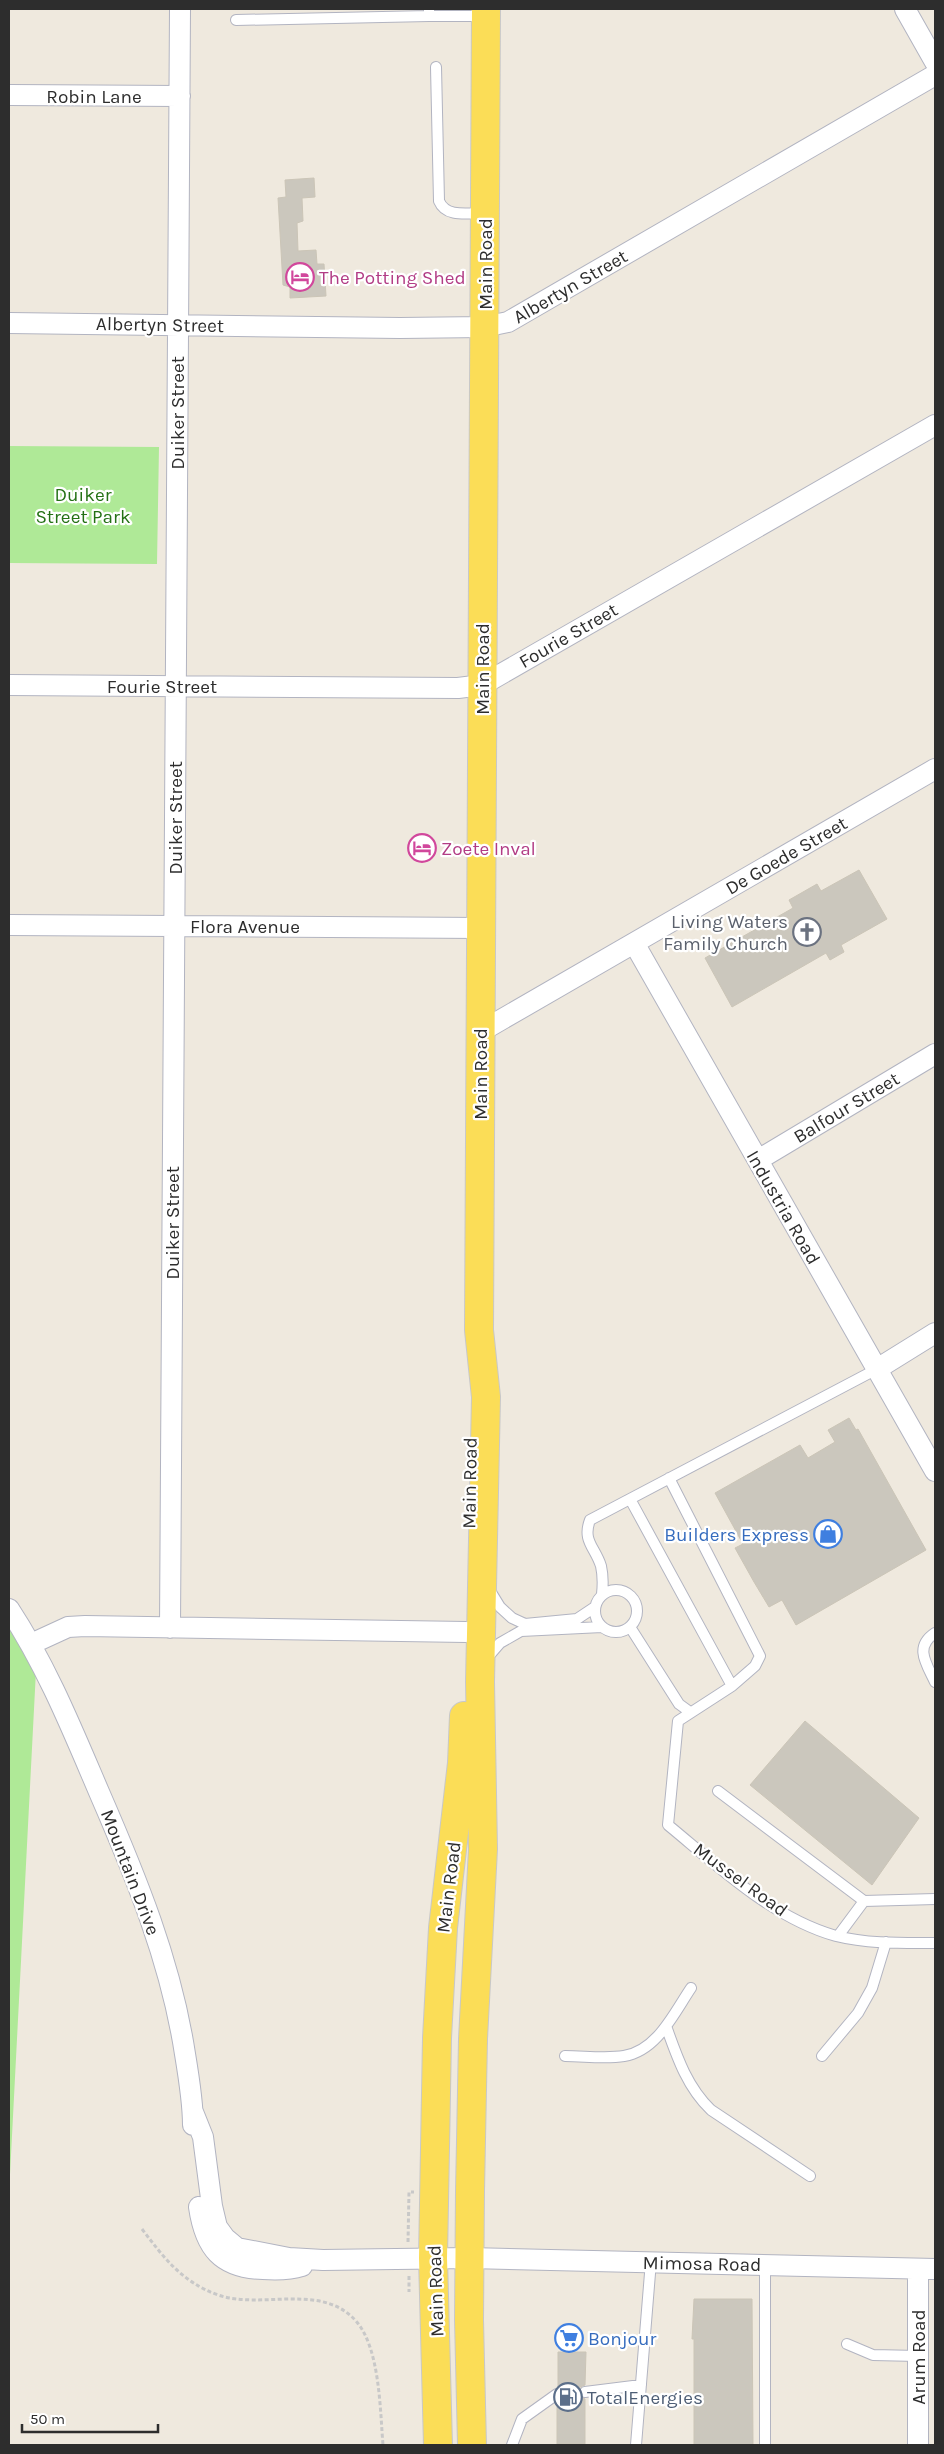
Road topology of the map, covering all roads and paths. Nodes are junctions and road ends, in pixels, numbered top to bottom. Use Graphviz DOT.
graph roads {
  1 [pos="180,9"];
  2 [pos="905,9"];
  3 [pos="429,12"];
  4 [pos="486,12"];
  5 [pos="236,20"];
  6 [pos="935,62"];
  7 [pos="436,67"];
  8 [pos="935,75"];
  9 [pos="9,95"];
  10 [pos="180,96"];
  11 [pos="485,214"];
  12 [pos="9,323"];
  13 [pos="178,324"];
  14 [pos="484,327"];
  15 [pos="935,425"];
  16 [pos="9,685"];
  17 [pos="482,685"];
  18 [pos="176,686"];
  19 [pos="935,769"];
  20 [pos="9,925"];
  21 [pos="174,926"];
  22 [pos="481,928"];
  23 [pos="634,943"];
  24 [pos="480,1032"];
  25 [pos="935,1054"];
  26 [pos="758,1160"];
  27 [pos="478,1330"];
  28 [pos="935,1333"];
  29 [pos="877,1368"];
  30 [pos="935,1471"];
  31 [pos="669,1478"];
  32 [pos="630,1499"];
  33 [pos="483,1566"];
  34 [pos="602,1594"];
  35 [pos="594,1607"];
  36 [pos="9,1609"];
  37 [pos="602,1627"];
  38 [pos="630,1627"];
  39 [pos="170,1628"];
  40 [pos="466,1632"];
  41 [pos="935,1633"];
  42 [pos="31,1644"];
  43 [pos="481,1668"];
  44 [pos="935,1682"];
  45 [pos="732,1686"];
  46 [pos="690,1712"];
  47 [pos="718,1791"];
  48 [pos="935,1899"];
  49 [pos="864,1901"];
  50 [pos="838,1936"];
  51 [pos="886,1942"];
  52 [pos="935,1943"];
  53 [pos="691,1988"];
  54 [pos="666,2026"];
  55 [pos="565,2056"];
  56 [pos="822,2056"];
  57 [pos="810,2176"];
  58 [pos="142,2229"];
  59 [pos="433,2258"];
  60 [pos="469,2258"];
  61 [pos="652,2261"];
  62 [pos="765,2264"];
  63 [pos="927,2269"];
  64 [pos="847,2344"];
  65 [pos="918,2356"];
  66 [pos="641,2385"];
  67 [pos="585,2392"];
  68 [pos="558,2394"];
  69 [pos="383,2445"];
  70 [pos="438,2445"];
  71 [pos="472,2445"];
  72 [pos="512,2445"];
  73 [pos="636,2445"];
  74 [pos="765,2445"];
  75 [pos="918,2445"];
  1 -- 10 [label="street, Duiker Street"];
  2 -- 6 [label="street"];
  3 -- 4 [label="lane"];
  3 -- 5 [label="lane"];
  4 -- 11 [label="main road, Main Road"];
  7 -- 11 [label="lane"];
  8 -- 14 [label="street, Albertyn Street"];
  9 -- 10 [label="street, Robin Lane"];
  10 -- 13 [label="street, Duiker Street"];
  11 -- 14 [label="main road, Main Road"];
  12 -- 13 [label="street, Albertyn Street"];
  13 -- 14 [label="street, Albertyn Street"];
  13 -- 18 [label="street, Duiker Street"];
  14 -- 17 [label="main road, Main Road"];
  15 -- 17 [label="street, Fourie Street"];
  16 -- 18 [label="street, Fourie Street"];
  17 -- 18 [label="street, Fourie Street"];
  17 -- 22 [label="main road, Main Road"];
  18 -- 21 [label="street, Duiker Street"];
  19 -- 23 [label="street, De Goede Street"];
  20 -- 21 [label="street, Flora Avenue"];
  21 -- 22 [label="street, Flora Avenue"];
  21 -- 39 [label="street, Duiker Street"];
  22 -- 24 [label="main road, Main Road"];
  23 -- 24 [label="street, De Goede Street"];
  23 -- 26 [label="street, Industria Road"];
  24 -- 27 [label="main road, Main Road"];
  25 -- 26 [label="street, Balfour Street"];
  26 -- 29 [label="street, Industria Road"];
  27 -- 33 [label="main road, Main Road"];
  27 -- 40 [label="main road, Main Road"];
  28 -- 29 [label="street"];
  29 -- 30 [label="street, Industria Road"];
  29 -- 31 [label="lane"];
  31 -- 32 [label="lane"];
  31 -- 45 [label="lane"];
  32 -- 34 [label="lane"];
  32 -- 45 [label="lane"];
  33 -- 35 [label="lane"];
  33 -- 43 [label="main road, Main Road"];
  34 -- 35 [label="lane"];
  34 -- 38 [label="lane"];
  35 -- 37 [label="lane"];
  36 -- 42 [label="street, Mountain Drive"];
  37 -- 38 [label="lane"];
  37 -- 43 [label="lane"];
  38 -- 46 [label="lane"];
  39 -- 40 [label="street"];
  39 -- 42 [label="street"];
  40 -- 59 [label="main road, Main Road"];
  41 -- 44 [label="lane"];
  42 -- 59 [label="street, Mountain Drive"];
  43 -- 60 [label="main road, Main Road"];
  45 -- 46 [label="lane"];
  46 -- 50 [label="lane, Mussel Road"];
  47 -- 49 [label="lane"];
  48 -- 49 [label="lane"];
  49 -- 50 [label="lane"];
  50 -- 51 [label="lane, Mussel Road"];
  51 -- 52 [label="lane, Mussel Road"];
  51 -- 56 [label="lane"];
  53 -- 54 [label="lane"];
  54 -- 55 [label="lane"];
  54 -- 57 [label="lane"];
  58 -- 69 [label="path"];
  59 -- 60 [label="street, Mountain Drive"];
  59 -- 70 [label="main road, Main Road"];
  60 -- 61 [label="street, Mimosa Road"];
  60 -- 71 [label="main road, Main Road"];
  61 -- 62 [label="street, Mimosa Road"];
  61 -- 66 [label="lane"];
  62 -- 63 [label="street, Mimosa Road"];
  62 -- 74 [label="lane"];
  63 -- 65 [label="street, Arum Road"];
  64 -- 65 [label="lane"];
  65 -- 75 [label="street, Arum Road"];
  66 -- 67 [label="lane"];
  66 -- 73 [label="lane"];
  68 -- 72 [label="lane"];
}
